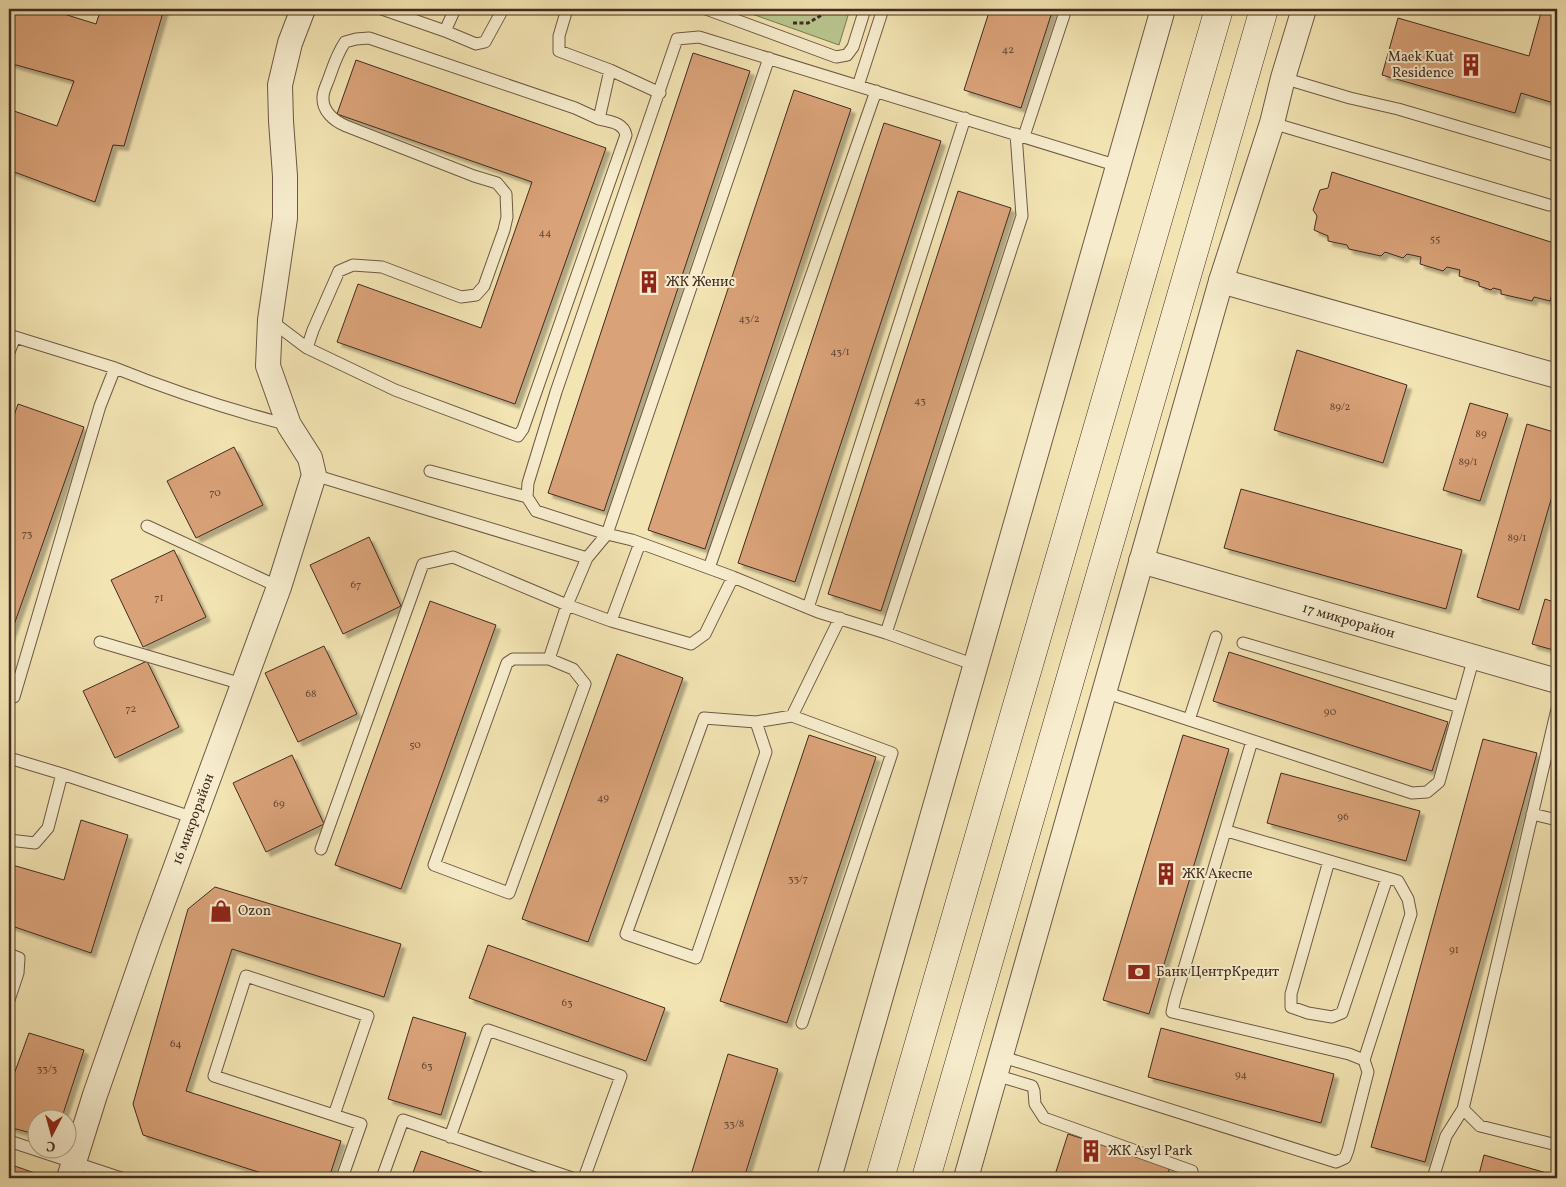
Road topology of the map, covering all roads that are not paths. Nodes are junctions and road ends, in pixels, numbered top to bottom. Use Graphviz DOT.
graph roads {
  1 [pos="303,9"];
  2 [pos="382,9"];
  3 [pos="455,9"];
  4 [pos="503,9"];
  5 [pos="568,9"];
  6 [pos="706,9"];
  7 [pos="865,9"];
  8 [pos="883,9"];
  9 [pos="1066,9"];
  10 [pos="1163,9"];
  11 [pos="1220,9"];
  12 [pos="1264,9"];
  13 [pos="1304,9"];
  14 [pos="445,31"];
  15 [pos="769,58"];
  16 [pos="610,70"];
  17 [pos="1283,78"];
  18 [pos="858,86"];
  19 [pos="876,91"];
  20 [pos="660,93"];
  21 [pos="964,118"];
  22 [pos="599,119"];
  23 [pos="1272,123"];
  24 [pos="1020,135"];
  25 [pos="1557,156"];
  26 [pos="1118,166"];
  27 [pos="1549,205"];
  28 [pos="1220,281"];
  29 [pos="270,320"];
  30 [pos="12,336"];
  31 [pos="307,348"];
  32 [pos="9,352"];
  33 [pos="115,368"];
  34 [pos="1556,371"];
  35 [pos="289,425"];
  36 [pos="430,471"];
  37 [pos="314,475"];
  38 [pos="527,497"];
  39 [pos="147,526"];
  40 [pos="607,534"];
  41 [pos="640,543"];
  42 [pos="587,558"];
  43 [pos="1141,561"];
  44 [pos="709,568"];
  45 [pos="733,577"];
  46 [pos="279,587"];
  47 [pos="567,605"];
  48 [pos="808,608"];
  49 [pos="840,618"];
  50 [pos="611,622"];
  51 [pos="886,633"];
  52 [pos="1216,637"];
  53 [pos="100,642"];
  54 [pos="1243,643"];
  55 [pos="1474,657"];
  56 [pos="549,659"];
  57 [pos="975,665"];
  58 [pos="1026,677"];
  59 [pos="1557,681"];
  60 [pos="242,684"];
  61 [pos="1068,688"];
  62 [pos="1104,692"];
  63 [pos="14,697"];
  64 [pos="1460,707"];
  65 [pos="1557,710"];
  66 [pos="792,716"];
  67 [pos="1189,720"];
  68 [pos="756,722"];
  69 [pos="1252,741"];
  70 [pos="9,758"];
  71 [pos="62,774"];
  72 [pos="1532,814"];
  73 [pos="194,818"];
  74 [pos="1557,820"];
  75 [pos="1226,830"];
  76 [pos="9,840"];
  77 [pos="321,849"];
  78 [pos="1329,861"];
  79 [pos="1386,878"];
  80 [pos="9,954"];
  81 [pos="9,1000"];
  82 [pos="802,1024"];
  83 [pos="1364,1060"];
  84 [pos="997,1065"];
  85 [pos="1463,1109"];
  86 [pos="334,1115"];
  87 [pos="450,1137"];
  88 [pos="9,1141"];
  89 [pos="1557,1145"];
  90 [pos="72,1171"];
  91 [pos="1192,1171"];
  92 [pos="121,1178"];
  93 [pos="342,1178"];
  94 [pos="382,1178"];
  95 [pos="572,1178"];
  96 [pos="584,1178"];
  97 [pos="829,1178"];
  98 [pos="880,1178"];
  99 [pos="926,1178"];
  100 [pos="966,1178"];
  101 [pos="1433,1178"];
  1 -- 29 [label="street"];
  2 -- 14 [label="lane"];
  3 -- 14 [label="lane"];
  4 -- 14 [label="lane"];
  5 -- 16 [label="lane"];
  6 -- 7 [label="lane"];
  8 -- 18 [label="lane"];
  9 -- 24 [label="lane"];
  10 -- 26 [label="street"];
  11 -- 58 [label="main road"];
  12 -- 61 [label="main road"];
  13 -- 17 [label="street"];
  15 -- 18 [label="lane"];
  15 -- 20 [label="lane"];
  15 -- 40 [label="lane"];
  16 -- 20 [label="lane"];
  16 -- 22 [label="lane"];
  17 -- 23 [label="street"];
  17 -- 25 [label="lane"];
  18 -- 19 [label="lane"];
  19 -- 21 [label="lane"];
  19 -- 44 [label="lane"];
  20 -- 38 [label="lane"];
  21 -- 24 [label="lane"];
  21 -- 48 [label="lane"];
  22 -- 31 [label="lane"];
  22 -- 31 [label="lane"];
  23 -- 27 [label="lane"];
  23 -- 28 [label="street"];
  24 -- 26 [label="lane"];
  24 -- 51 [label="lane"];
  26 -- 57 [label="street"];
  28 -- 34 [label="street"];
  28 -- 43 [label="street"];
  29 -- 31 [label="lane"];
  29 -- 35 [label="street"];
  30 -- 32 [label="lane"];
  30 -- 33 [label="lane"];
  33 -- 35 [label="lane"];
  33 -- 63 [label="lane"];
  35 -- 37 [label="street"];
  36 -- 38 [label="lane"];
  37 -- 42 [label="lane"];
  37 -- 46 [label="street, 16 микрорайон"];
  38 -- 40 [label="lane"];
  39 -- 46 [label="lane"];
  40 -- 41 [label="lane"];
  40 -- 42 [label="lane"];
  41 -- 44 [label="lane"];
  41 -- 50 [label="lane"];
  42 -- 47 [label="lane"];
  43 -- 55 [label="street, 17 микрорайон"];
  43 -- 62 [label="street"];
  44 -- 45 [label="lane"];
  45 -- 48 [label="lane"];
  45 -- 50 [label="lane"];
  46 -- 60 [label="street, 16 микрорайон"];
  47 -- 50 [label="lane"];
  47 -- 56 [label="lane"];
  47 -- 77 [label="lane"];
  48 -- 49 [label="lane"];
  49 -- 51 [label="lane"];
  49 -- 66 [label="lane"];
  51 -- 57 [label="lane"];
  52 -- 67 [label="lane"];
  53 -- 60 [label="lane"];
  54 -- 64 [label="lane"];
  55 -- 59 [label="street, 17 микрорайон"];
  55 -- 64 [label="lane"];
  56 -- 56 [label="lane"];
  57 -- 97 [label="street"];
  58 -- 61 [label="main road"];
  58 -- 98 [label="main road"];
  60 -- 73 [label="street, 16 микрорайон"];
  61 -- 99 [label="main road"];
  62 -- 67 [label="lane"];
  62 -- 84 [label="street"];
  64 -- 69 [label="lane"];
  65 -- 72 [label="lane"];
  66 -- 68 [label="lane"];
  66 -- 82 [label="lane"];
  67 -- 69 [label="lane"];
  68 -- 68 [label="lane"];
  69 -- 75 [label="lane"];
  70 -- 71 [label="lane"];
  71 -- 73 [label="lane"];
  71 -- 76 [label="lane"];
  72 -- 74 [label="lane"];
  72 -- 85 [label="lane"];
  73 -- 90 [label="street, 16 микрорайон"];
  75 -- 78 [label="lane"];
  75 -- 83 [label="lane"];
  78 -- 79 [label="lane"];
  78 -- 79 [label="lane"];
  79 -- 83 [label="lane"];
  80 -- 81 [label="lane"];
  83 -- 84 [label="lane"];
  84 -- 91 [label="lane"];
  84 -- 100 [label="street"];
  85 -- 89 [label="lane"];
  85 -- 101 [label="lane"];
  86 -- 86 [label="lane"];
  86 -- 93 [label="lane"];
  87 -- 94 [label="lane"];
  87 -- 95 [label="lane"];
  87 -- 96 [label="lane"];
  88 -- 90 [label="lane"];
  90 -- 92 [label="lane"];
}
